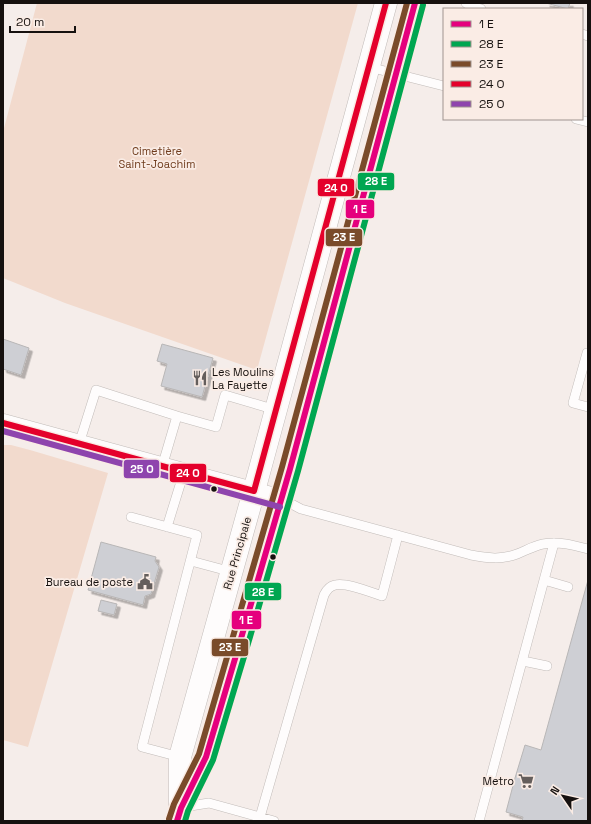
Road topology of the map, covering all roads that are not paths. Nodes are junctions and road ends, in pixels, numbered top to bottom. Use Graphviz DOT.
graph roads {
  1 [pos="386,3"];
  2 [pos="415,3"];
  3 [pos="466,3"];
  4 [pos="476,8"];
  5 [pos="369,67"];
  6 [pos="396,74"];
  7 [pos="443,86"];
  8 [pos="588,353"];
  9 [pos="588,407"];
  10 [pos="276,410"];
  11 [pos="177,416"];
  12 [pos="3,423"];
  13 [pos="79,444"];
  14 [pos="162,467"];
  15 [pos="184,472"];
  16 [pos="254,492"];
  17 [pos="282,499"];
  18 [pos="131,517"];
  19 [pos="167,527"];
  20 [pos="398,535"];
  21 [pos="554,543"];
  22 [pos="588,549"];
  23 [pos="191,561"];
  24 [pos="232,572"];
  25 [pos="544,580"];
  26 [pos="568,587"];
  27 [pos="522,661"];
  28 [pos="547,666"];
  29 [pos="180,757"];
  30 [pos="179,814"];
  31 [pos="260,817"];
  32 [pos="274,821"];
  33 [pos="479,821"];
  1 -- 5 [label="street, Rue Principale"];
  2 -- 6 [label="street"];
  3 -- 4 [label="lane"];
  5 -- 6 [label="lane"];
  5 -- 10 [label="street, Rue Principale"];
  6 -- 7 [label="lane"];
  6 -- 17 [label="street"];
  8 -- 9 [label="lane"];
  10 -- 11 [label="lane"];
  10 -- 16 [label="street, Rue Principale"];
  11 -- 13 [label="lane"];
  11 -- 14 [label="lane"];
  12 -- 13 [label="street"];
  13 -- 14 [label="street"];
  14 -- 15 [label="street"];
  15 -- 16 [label="street"];
  15 -- 19 [label="lane"];
  16 -- 17 [label="street"];
  16 -- 24 [label="street, Rue Principale"];
  17 -- 20 [label="lane"];
  17 -- 30 [label="street"];
  18 -- 19 [label="lane"];
  19 -- 23 [label="lane"];
  20 -- 21 [label="lane"];
  20 -- 31 [label="lane"];
  21 -- 22 [label="lane"];
  21 -- 25 [label="lane"];
  23 -- 24 [label="lane"];
  23 -- 29 [label="lane"];
  24 -- 29 [label="street, Rue Principale"];
  25 -- 26 [label="lane"];
  25 -- 27 [label="lane"];
  27 -- 28 [label="lane"];
  27 -- 33 [label="lane"];
  29 -- 30 [label="street, Rue Principale"];
  30 -- 31 [label="lane"];
  31 -- 32 [label="lane"];
}
